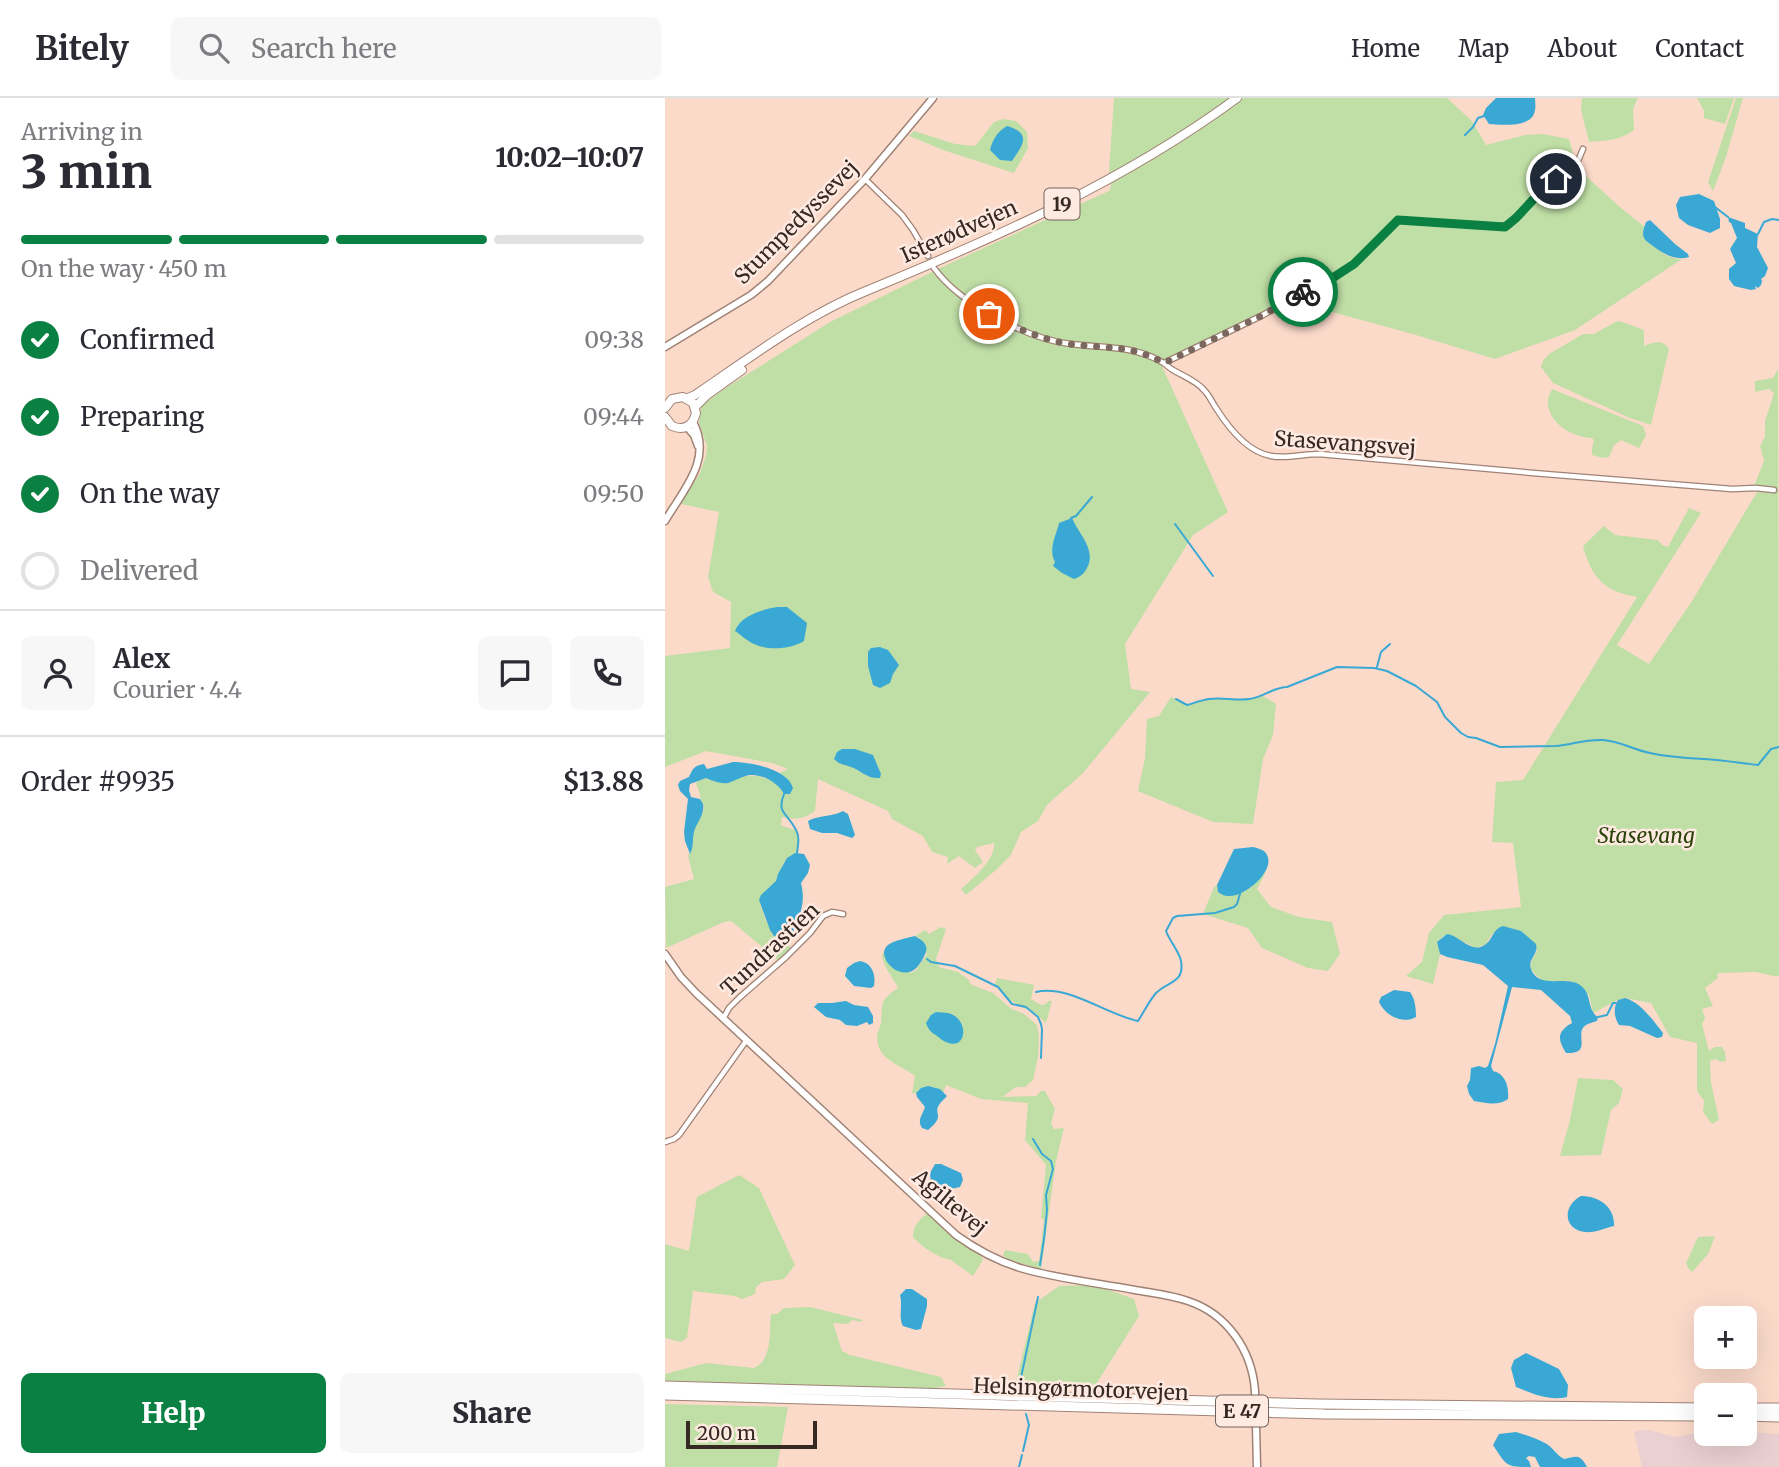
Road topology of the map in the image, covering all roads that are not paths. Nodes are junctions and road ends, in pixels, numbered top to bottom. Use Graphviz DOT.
graph roads {
  1 [pos="933,98"];
  2 [pos="1237,98"];
  3 [pos="1583,149"];
  4 [pos="865,179"];
  5 [pos="928,257"];
  6 [pos="934,268"];
  7 [pos="875,288"];
  8 [pos="665,347"];
  9 [pos="1164,363"];
  10 [pos="665,391"];
  11 [pos="688,398"];
  12 [pos="667,402"];
  13 [pos="695,407"];
  14 [pos="665,417"];
  15 [pos="690,424"];
  16 [pos="669,430"];
  17 [pos="1775,491"];
  18 [pos="665,521"];
  19 [pos="843,914"];
  20 [pos="665,954"];
  21 [pos="723,1019"];
  22 [pos="746,1041"];
  23 [pos="665,1142"];
  24 [pos="665,1386"];
  25 [pos="665,1395"];
  26 [pos="1694,1408"];
  27 [pos="1757,1408"];
  28 [pos="1779,1408"];
  29 [pos="1694,1416"];
  30 [pos="1757,1416"];
  31 [pos="1779,1417"];
  32 [pos="1257,1467"];
  1 -- 4 [label="street, Stumpedyssevej"];
  2 -- 7 [label="main road, Isterødvejen / 19"];
  3 -- 9 [label="street"];
  4 -- 5 [label="street"];
  4 -- 8 [label="street, Stumpedyssevej"];
  6 -- 9 [label="street, Stasevangsvej"];
  7 -- 11 [label="main road, Isterødvejen / 19"];
  7 -- 13 [label="main road, Isterødvejen / 19"];
  9 -- 17 [label="street, Stasevangsvej"];
  10 -- 12 [label="street"];
  11 -- 12 [label="main road"];
  11 -- 13 [label="main road"];
  13 -- 15 [label="main road"];
  14 -- 16 [label="main road"];
  15 -- 16 [label="main road"];
  15 -- 18 [label="street"];
  19 -- 21 [label="street, Tundrastien"];
  20 -- 21 [label="street, Agiltevej"];
  21 -- 22 [label="street, Agiltevej"];
  22 -- 23 [label="street"];
  22 -- 32 [label="street, Agiltevej, bridge"];
  24 -- 26 [label="highway, Helsingørmotorvejen / E 47"];
  25 -- 29 [label="highway, Helsingørmotorvejen / E 47"];
  27 -- 28 [label="highway"];
  30 -- 31 [label="highway"];
}
